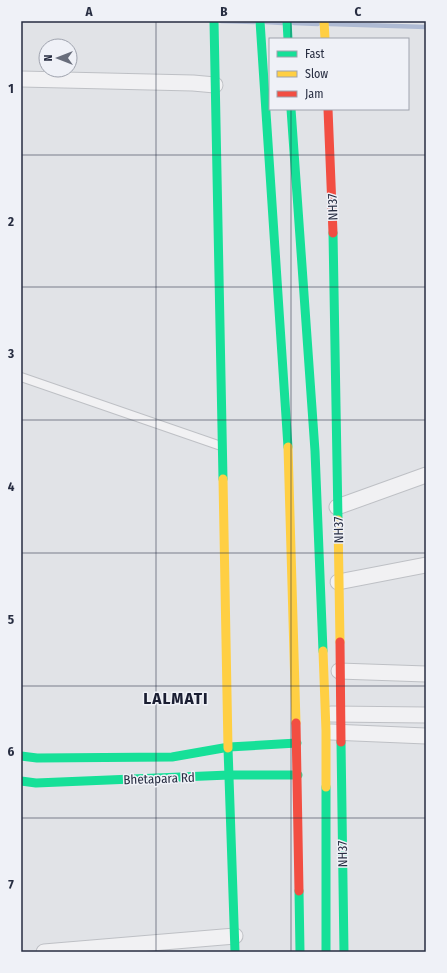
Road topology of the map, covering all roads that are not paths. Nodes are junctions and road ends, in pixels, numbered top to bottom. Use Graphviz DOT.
graph roads {
  1 [pos="214,21"];
  2 [pos="260,21"];
  3 [pos="287,21"];
  4 [pos="324,21"];
  5 [pos="288,38"];
  6 [pos="325,38"];
  7 [pos="21,79"];
  8 [pos="215,85"];
  9 [pos="291,110"];
  10 [pos="328,110"];
  11 [pos="21,377"];
  12 [pos="223,447"];
  13 [pos="426,475"];
  14 [pos="337,507"];
  15 [pos="426,565"];
  16 [pos="338,582"];
  17 [pos="340,671"];
  18 [pos="426,674"];
  19 [pos="325,714"];
  20 [pos="340,714"];
  21 [pos="426,715"];
  22 [pos="333,732"];
  23 [pos="426,736"];
  24 [pos="298,742"];
  25 [pos="229,747"];
  26 [pos="21,756"];
  27 [pos="230,775"];
  28 [pos="298,775"];
  29 [pos="21,781"];
  30 [pos="235,936"];
  31 [pos="44,952"];
  32 [pos="235,952"];
  33 [pos="300,952"];
  34 [pos="326,952"];
  35 [pos="344,952"];
  1 -- 8 [label="main road"];
  2 -- 24 [label="main road"];
  3 -- 5 [label="main road"];
  4 -- 6 [label="main road"];
  7 -- 8 [label="street"];
  8 -- 12 [label="main road"];
  9 -- 19 [label="main road"];
  10 -- 14 [label="main road, NH37"];
  11 -- 12 [label="lane"];
  12 -- 25 [label="main road"];
  13 -- 14 [label="street"];
  14 -- 16 [label="main road, NH37"];
  15 -- 16 [label="street"];
  16 -- 17 [label="main road, NH37"];
  17 -- 18 [label="street"];
  17 -- 20 [label="main road, NH37"];
  19 -- 20 [label="street"];
  19 -- 22 [label="main road"];
  20 -- 21 [label="street"];
  20 -- 22 [label="main road, NH37"];
  22 -- 23 [label="street"];
  22 -- 34 [label="main road"];
  22 -- 35 [label="main road, NH37"];
  24 -- 25 [label="main road"];
  24 -- 28 [label="main road"];
  25 -- 26 [label="main road"];
  25 -- 27 [label="main road"];
  27 -- 28 [label="main road, Bhetapara Rd"];
  27 -- 29 [label="main road, Bhetapara Rd"];
  27 -- 30 [label="main road"];
  28 -- 33 [label="main road"];
  30 -- 31 [label="street"];
  30 -- 32 [label="main road"];
}
